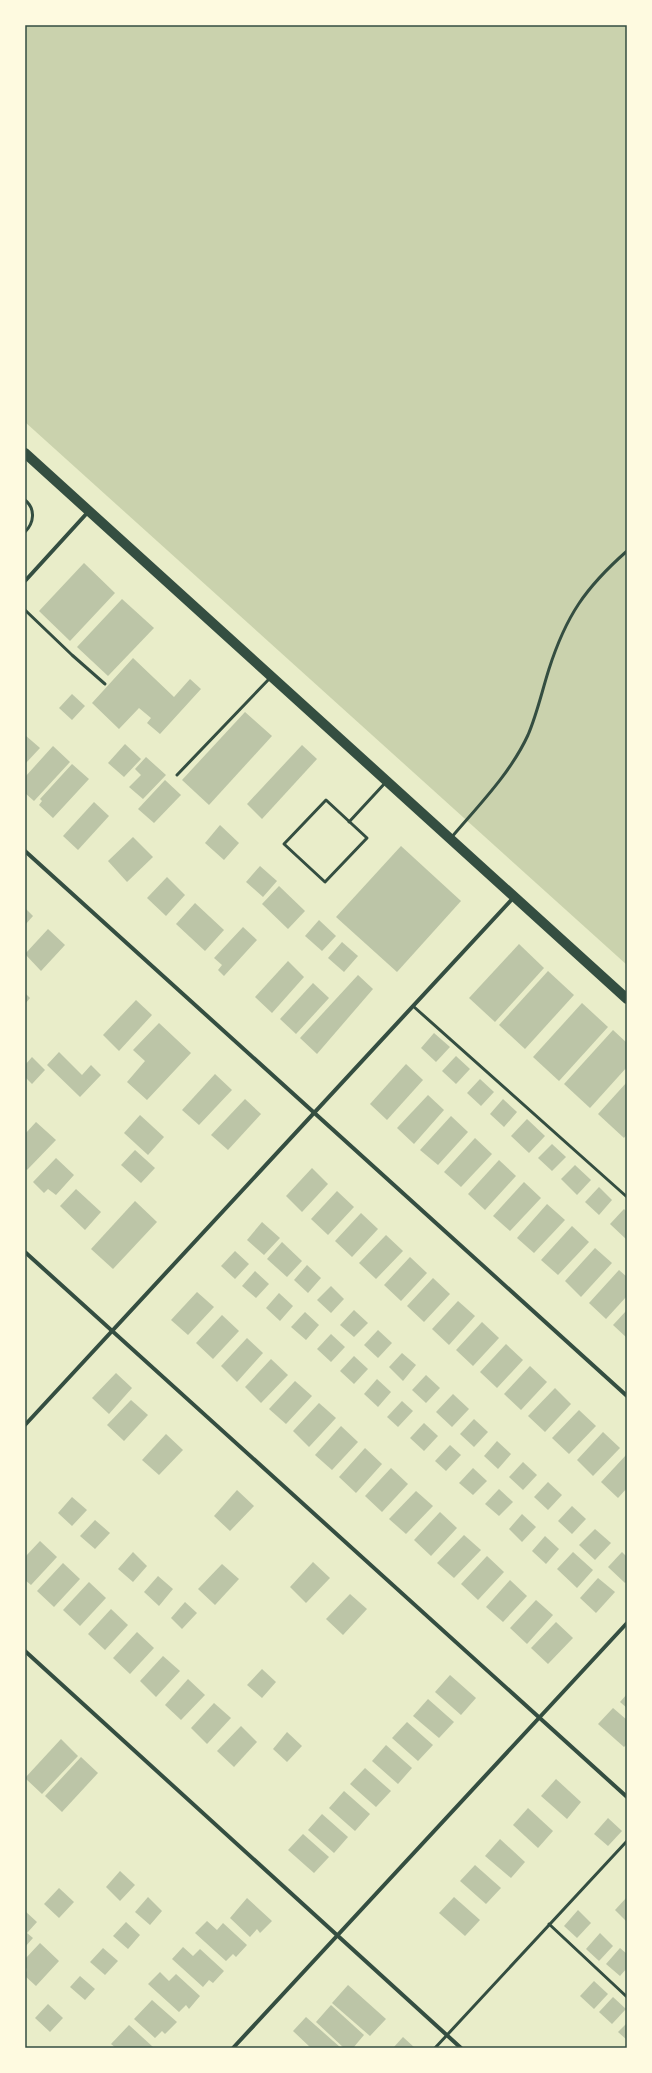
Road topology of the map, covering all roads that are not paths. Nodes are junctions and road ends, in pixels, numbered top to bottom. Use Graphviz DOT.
graph roads {
  1 [pos="25,454"];
  2 [pos="25,500"];
  3 [pos="89,512"];
  4 [pos="25,532"];
  5 [pos="627,552"];
  6 [pos="25,581"];
  7 [pos="25,610"];
  8 [pos="271,677"];
  9 [pos="105,684"];
  10 [pos="177,775"];
  11 [pos="386,781"];
  12 [pos="349,822"];
  13 [pos="450,839"];
  14 [pos="25,851"];
  15 [pos="514,897"];
  16 [pos="627,999"];
  17 [pos="413,1006"];
  18 [pos="314,1113"];
  19 [pos="627,1197"];
  20 [pos="25,1252"];
  21 [pos="112,1331"];
  22 [pos="627,1396"];
  23 [pos="25,1425"];
  24 [pos="627,1623"];
  25 [pos="25,1651"];
  26 [pos="539,1718"];
  27 [pos="627,1797"];
  28 [pos="627,1841"];
  29 [pos="549,1924"];
  30 [pos="337,1936"];
  31 [pos="627,1997"];
  32 [pos="447,2035"];
  33 [pos="233,2048"];
  34 [pos="435,2048"];
  35 [pos="461,2048"];
  1 -- 3 [label="main road"];
  2 -- 4 [label="lane"];
  3 -- 6 [label="street"];
  3 -- 8 [label="main road"];
  5 -- 13 [label="lane"];
  7 -- 9 [label="lane"];
  8 -- 10 [label="lane"];
  8 -- 11 [label="main road"];
  11 -- 12 [label="lane"];
  11 -- 13 [label="main road"];
  12 -- 12 [label="lane"];
  13 -- 15 [label="main road"];
  14 -- 18 [label="street"];
  15 -- 16 [label="main road"];
  15 -- 17 [label="street"];
  17 -- 18 [label="street"];
  17 -- 19 [label="lane"];
  18 -- 21 [label="street"];
  18 -- 22 [label="street"];
  20 -- 21 [label="street"];
  21 -- 23 [label="street"];
  21 -- 26 [label="street"];
  24 -- 26 [label="street"];
  25 -- 30 [label="street"];
  26 -- 27 [label="street"];
  26 -- 30 [label="street"];
  28 -- 29 [label="lane"];
  29 -- 31 [label="lane"];
  29 -- 32 [label="lane"];
  30 -- 32 [label="street"];
  30 -- 33 [label="street"];
  32 -- 34 [label="lane"];
  32 -- 35 [label="street"];
}
